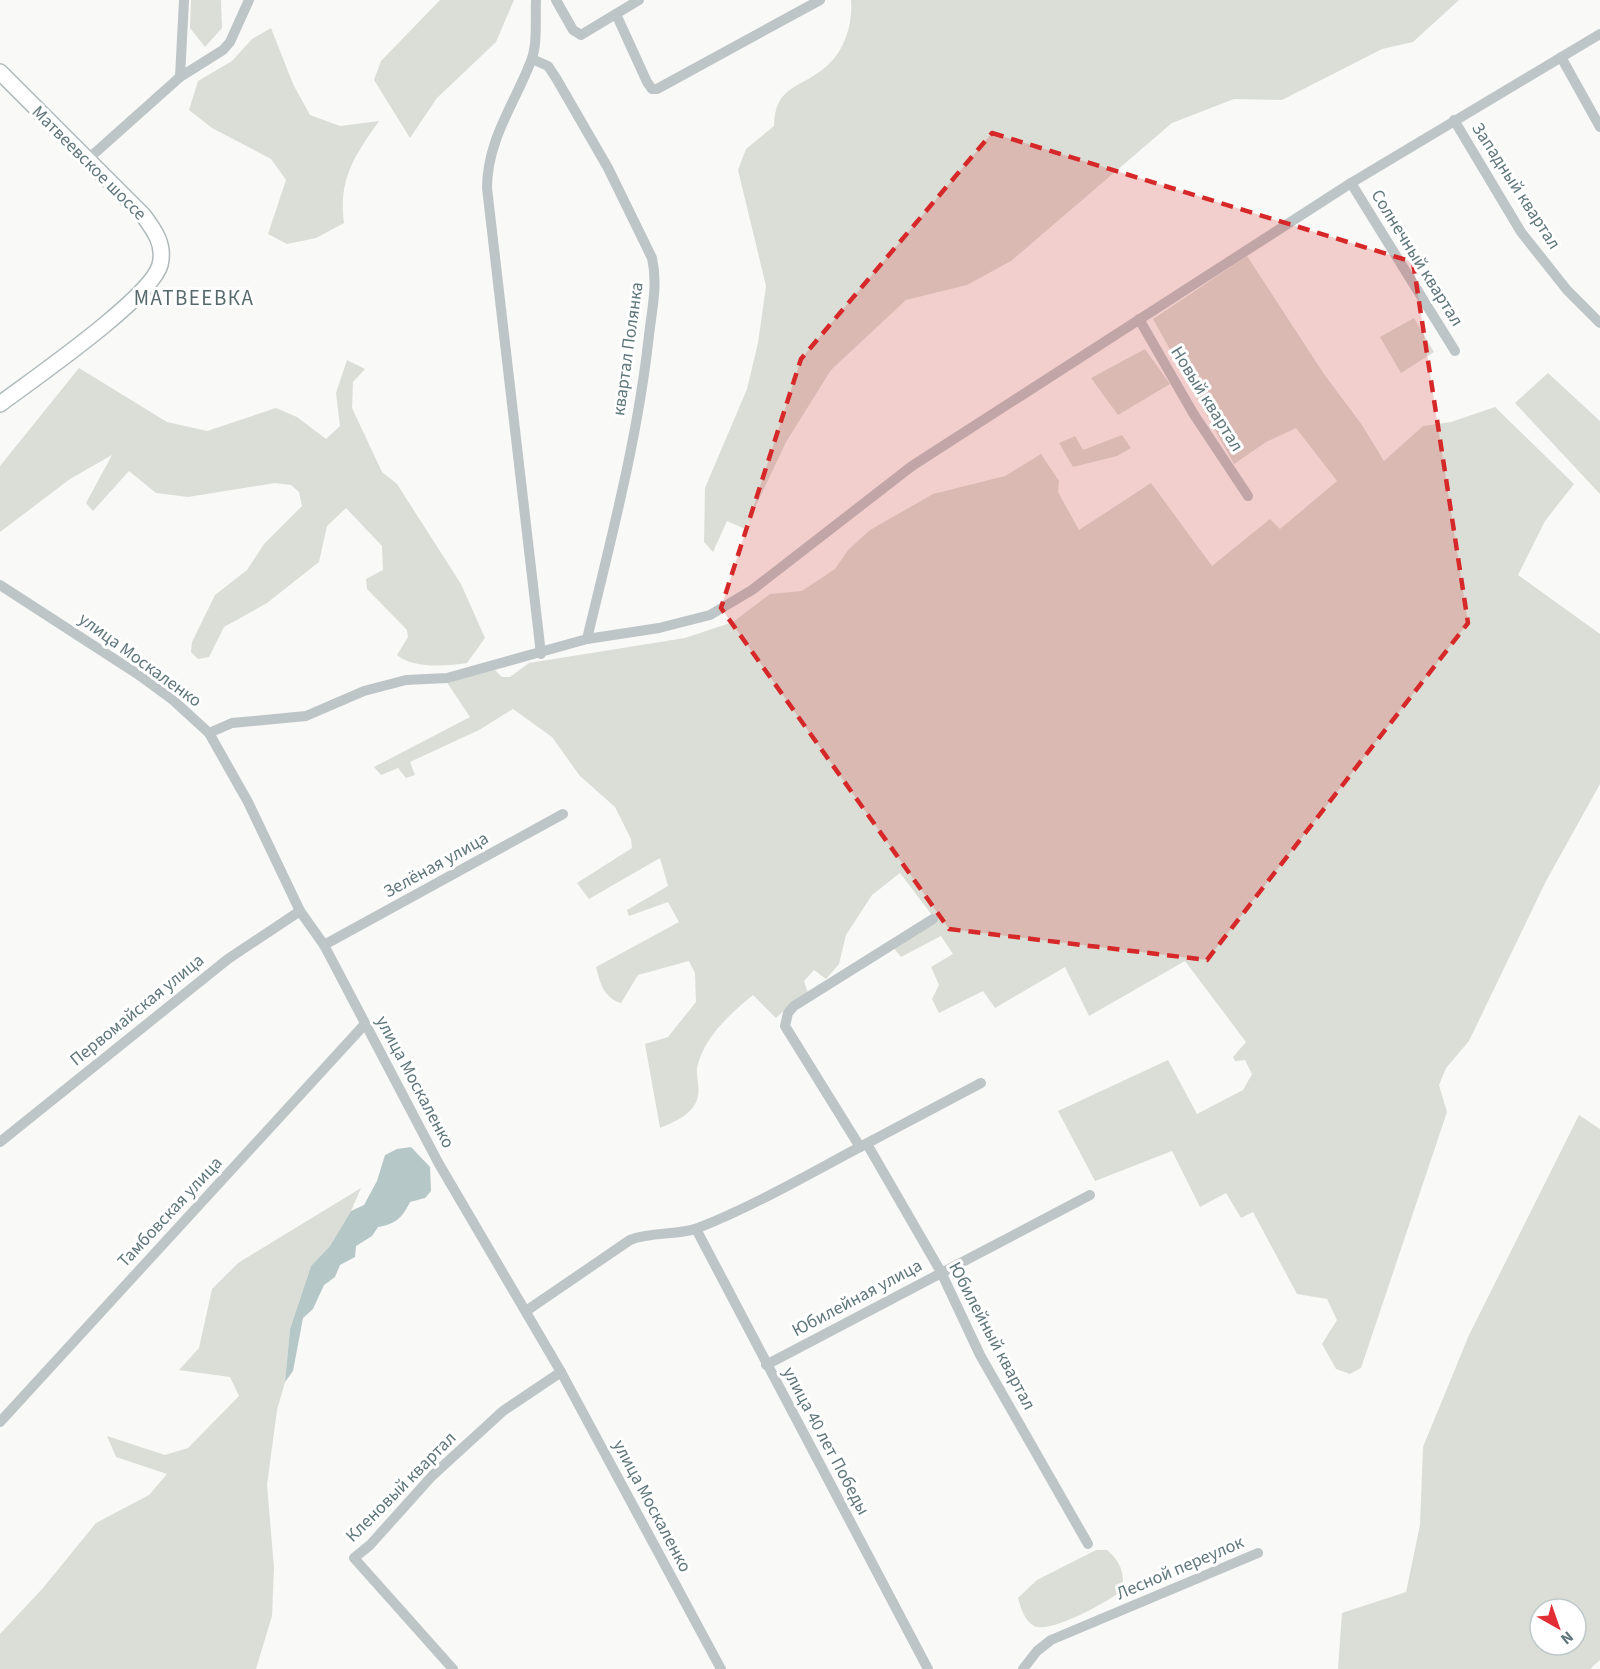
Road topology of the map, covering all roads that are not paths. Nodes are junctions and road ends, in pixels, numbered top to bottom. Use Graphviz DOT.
graph roads {
  1 [pos="184,0"];
  2 [pos="249,0"];
  3 [pos="536,0"];
  4 [pos="556,0"];
  5 [pos="639,0"];
  6 [pos="820,0"];
  7 [pos="616,14"];
  8 [pos="1600,34"];
  9 [pos="1561,57"];
  10 [pos="532,59"];
  11 [pos="0,72"];
  12 [pos="180,77"];
  13 [pos="1454,120"];
  14 [pos="1600,127"];
  15 [pos="87,160"];
  16 [pos="1351,183"];
  17 [pos="1139,319"];
  18 [pos="1600,323"];
  19 [pos="1455,351"];
  20 [pos="0,404"];
  21 [pos="1248,496"];
  22 [pos="0,585"];
  23 [pos="587,639"];
  24 [pos="541,654"];
  25 [pos="209,733"];
  26 [pos="563,814"];
  27 [pos="300,911"];
  28 [pos="933,919"];
  29 [pos="324,945"];
  30 [pos="365,1024"];
  31 [pos="981,1083"];
  32 [pos="0,1142"];
  33 [pos="863,1146"];
  34 [pos="1090,1195"];
  35 [pos="696,1229"];
  36 [pos="941,1272"];
  37 [pos="526,1311"];
  38 [pos="766,1365"];
  39 [pos="561,1372"];
  40 [pos="0,1422"];
  41 [pos="1088,1544"];
  42 [pos="1258,1553"];
  43 [pos="453,1669"];
  44 [pos="721,1669"];
  45 [pos="928,1669"];
  46 [pos="1023,1669"];
  1 -- 12 [label="street"];
  2 -- 12 [label="street"];
  3 -- 10 [label="street"];
  4 -- 7 [label="street"];
  5 -- 7 [label="street"];
  6 -- 7 [label="street"];
  8 -- 9 [label="street"];
  9 -- 13 [label="street"];
  9 -- 14 [label="street"];
  10 -- 23 [label="street, квартал Полянка"];
  10 -- 24 [label="street"];
  11 -- 15 [label="main road, Матвеевское шоссе"];
  12 -- 15 [label="street"];
  13 -- 16 [label="street"];
  13 -- 18 [label="street, Западный квартал"];
  15 -- 20 [label="main road, Матвеевское шоссе"];
  16 -- 17 [label="street"];
  16 -- 19 [label="street, Солнечный квартал"];
  17 -- 21 [label="street, Новый квартал"];
  17 -- 23 [label="street"];
  22 -- 25 [label="street, улица Москаленко"];
  23 -- 24 [label="street"];
  24 -- 25 [label="street"];
  25 -- 27 [label="street, улица Москаленко"];
  26 -- 29 [label="street, Зелёная улица"];
  27 -- 29 [label="street, улица Москаленко"];
  27 -- 32 [label="street, Первомайская улица"];
  28 -- 33 [label="street, Юбилейный квартал"];
  29 -- 30 [label="street, улица Москаленко"];
  30 -- 37 [label="street, улица Москаленко"];
  30 -- 40 [label="street, Тамбовская улица"];
  31 -- 33 [label="street"];
  33 -- 35 [label="street"];
  33 -- 36 [label="street, Юбилейный квартал"];
  34 -- 36 [label="street, Юбилейная улица"];
  35 -- 37 [label="street"];
  35 -- 38 [label="street, улица 40 лет Победы"];
  36 -- 38 [label="street, Юбилейная улица"];
  36 -- 41 [label="street, Юбилейный квартал"];
  37 -- 39 [label="street, улица Москаленко"];
  38 -- 45 [label="street, улица 40 лет Победы"];
  39 -- 43 [label="street, Кленовый квартал"];
  39 -- 44 [label="street, улица Москаленко"];
  42 -- 46 [label="street, Лесной переулок"];
}
